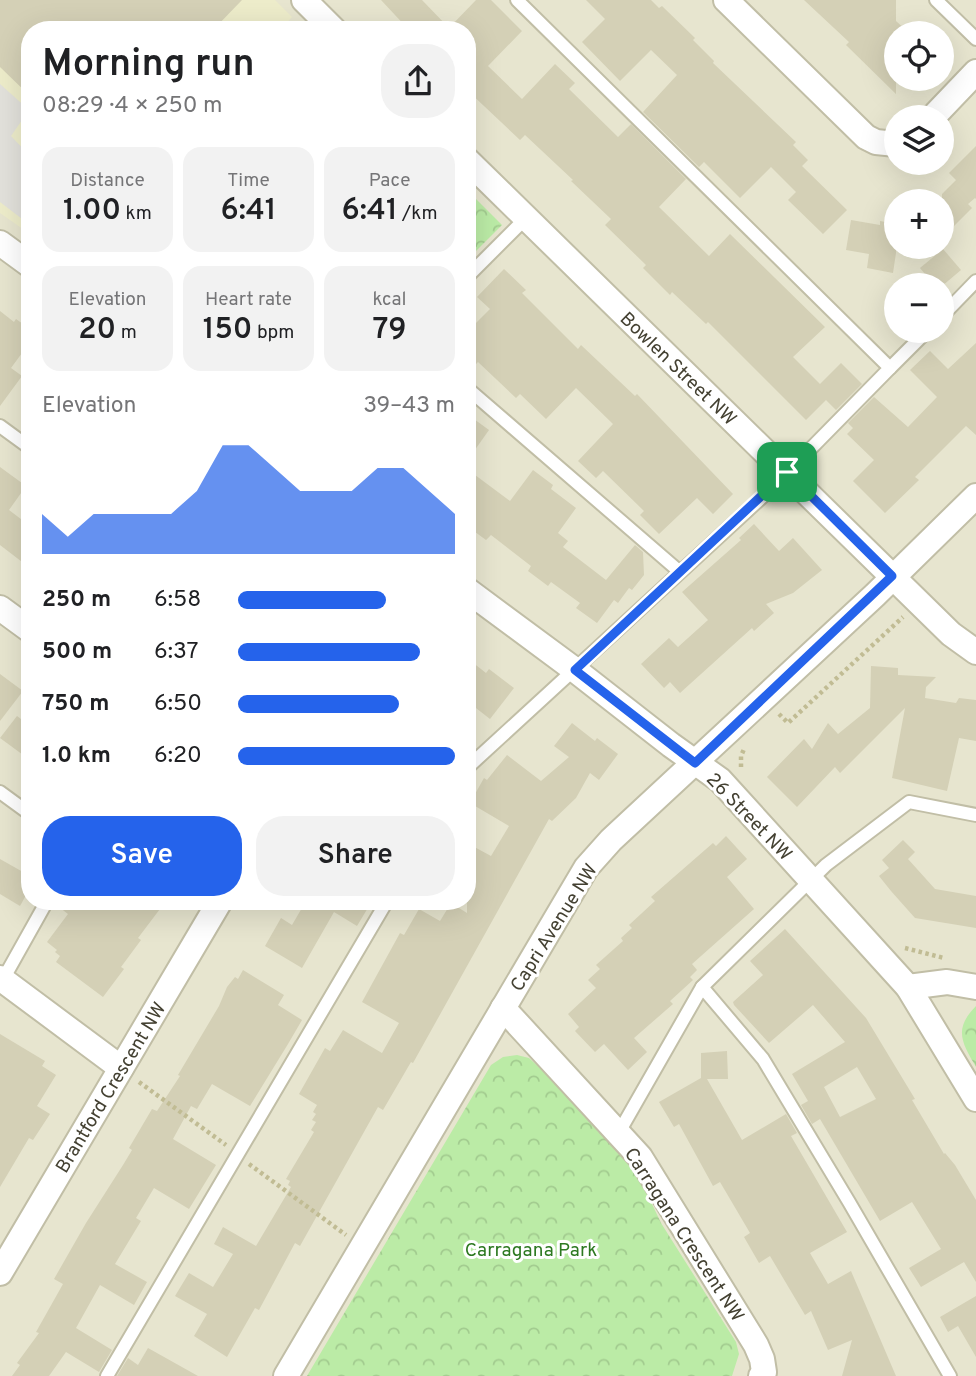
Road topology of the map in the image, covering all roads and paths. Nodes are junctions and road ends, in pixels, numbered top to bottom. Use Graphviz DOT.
graph roads {
  1 [pos="304,0"];
  2 [pos="517,0"];
  3 [pos="726,0"];
  4 [pos="936,0"];
  5 [pos="325,21"];
  6 [pos="976,39"];
  7 [pos="976,72"];
  8 [pos="944,105"];
  9 [pos="884,143"];
  10 [pos="476,169"];
  11 [pos="526,218"];
  12 [pos="0,243"];
  13 [pos="21,258"];
  14 [pos="476,268"];
  15 [pos="976,281"];
  16 [pos="954,304"];
  17 [pos="915,343"];
  18 [pos="890,368"];
  19 [pos="476,396"];
  20 [pos="0,426"];
  21 [pos="21,441"];
  22 [pos="787,472"];
  23 [pos="976,496"];
  24 [pos="680,572"];
  25 [pos="892,576"];
  26 [pos="476,597"];
  27 [pos="0,608"];
  28 [pos="909,620"];
  29 [pos="21,623"];
  30 [pos="976,652"];
  31 [pos="575,670"];
  32 [pos="778,713"];
  33 [pos="748,741"];
  34 [pos="476,760"];
  35 [pos="695,763"];
  36 [pos="741,775"];
  37 [pos="0,792"];
  38 [pos="21,807"];
  39 [pos="976,815"];
  40 [pos="811,880"];
  41 [pos="42,910"];
  42 [pos="215,910"];
  43 [pos="382,910"];
  44 [pos="901,947"];
  45 [pos="953,959"];
  46 [pos="1,981"];
  47 [pos="908,986"];
  48 [pos="702,987"];
  49 [pos="976,987"];
  50 [pos="503,1008"];
  51 [pos="121,1068"];
  52 [pos="976,1099"];
  53 [pos="618,1134"];
  54 [pos="0,1273"];
  55 [pos="107,1376"];
  56 [pos="286,1376"];
  57 [pos="761,1376"];
  58 [pos="950,1376"];
  1 -- 5 [label="street"];
  2 -- 18 [label="lane"];
  3 -- 9 [label="street"];
  4 -- 6 [label="lane"];
  7 -- 8 [label="street"];
  10 -- 11 [label="street, Bowlen Street NW"];
  11 -- 14 [label="lane"];
  11 -- 22 [label="street, Bowlen Street NW"];
  12 -- 13 [label="street"];
  15 -- 16 [label="lane"];
  17 -- 18 [label="lane"];
  18 -- 22 [label="lane"];
  19 -- 24 [label="lane"];
  20 -- 21 [label="lane"];
  22 -- 24 [label="lane"];
  22 -- 25 [label="street, Bowlen Street NW"];
  23 -- 25 [label="street, Capri Avenue NW"];
  24 -- 31 [label="lane"];
  25 -- 30 [label="street, Bowlen Street NW"];
  25 -- 35 [label="street, Capri Avenue NW"];
  26 -- 31 [label="street, 26 Street NW"];
  27 -- 29 [label="street"];
  28 -- 32 [label="path"];
  31 -- 34 [label="lane"];
  31 -- 35 [label="street, 26 Street NW"];
  33 -- 36 [label="path"];
  35 -- 40 [label="street, 26 Street NW"];
  35 -- 50 [label="street, Capri Avenue NW"];
  37 -- 38 [label="lane"];
  39 -- 40 [label="lane"];
  40 -- 47 [label="street, 26 Street NW"];
  40 -- 48 [label="lane"];
  41 -- 46 [label="lane"];
  42 -- 51 [label="street, Brantford Crescent NW"];
  43 -- 55 [label="lane"];
  44 -- 45 [label="path"];
  46 -- 51 [label="street"];
  47 -- 49 [label="street"];
  47 -- 52 [label="street, 26 Street NW"];
  48 -- 53 [label="lane"];
  48 -- 58 [label="lane"];
  50 -- 53 [label="street, Carragana Crescent NW"];
  50 -- 56 [label="street, Capri Avenue NW"];
  51 -- 54 [label="street, Brantford Crescent NW"];
  53 -- 57 [label="street, Carragana Crescent NW"];
}
